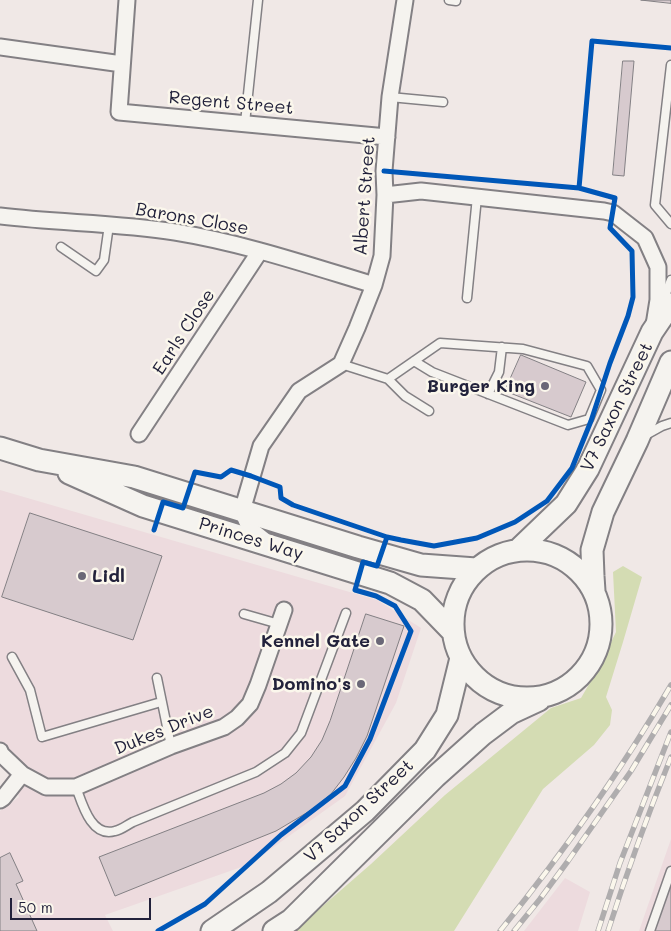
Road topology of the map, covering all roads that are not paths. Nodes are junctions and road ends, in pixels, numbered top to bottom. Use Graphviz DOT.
graph roads {
  1 [pos="126,0"];
  2 [pos="258,0"];
  3 [pos="405,0"];
  4 [pos="449,0"];
  5 [pos="456,1"];
  6 [pos="0,47"];
  7 [pos="122,64"];
  8 [pos="671,65"];
  9 [pos="390,98"];
  10 [pos="443,102"];
  11 [pos="245,123"];
  12 [pos="387,137"];
  13 [pos="386,195"];
  14 [pos="477,197"];
  15 [pos="0,216"];
  16 [pos="671,224"];
  17 [pos="109,225"];
  18 [pos="61,247"];
  19 [pos="260,251"];
  20 [pos="671,280"];
  21 [pos="374,285"];
  22 [pos="467,298"];
  23 [pos="671,304"];
  24 [pos="652,332"];
  25 [pos="502,347"];
  26 [pos="414,361"];
  27 [pos="671,363"];
  28 [pos="341,364"];
  29 [pos="388,378"];
  30 [pos="488,394"];
  31 [pos="429,411"];
  32 [pos="671,423"];
  33 [pos="140,434"];
  34 [pos="637,441"];
  35 [pos="0,448"];
  36 [pos="39,460"];
  37 [pos="242,511"];
  38 [pos="273,546"];
  39 [pos="518,550"];
  40 [pos="476,569"];
  41 [pos="594,591"];
  42 [pos="284,610"];
  43 [pos="346,613"];
  44 [pos="244,614"];
  45 [pos="279,624"];
  46 [pos="453,632"];
  47 [pos="12,657"];
  48 [pos="461,658"];
  49 [pos="157,678"];
  50 [pos="548,695"];
  51 [pos="162,702"];
  52 [pos="171,746"];
  53 [pos="0,751"];
  54 [pos="22,774"];
  55 [pos="76,787"];
  56 [pos="0,800"];
  57 [pos="671,870"];
  58 [pos="212,931"];
  59 [pos="274,931"];
  60 [pos="650,931"];
  1 -- 7 [label="street"];
  2 -- 11 [label="lane"];
  3 -- 9 [label="street, Albert Street"];
  4 -- 5 [label="lane"];
  6 -- 7 [label="street"];
  7 -- 11 [label="street, Regent Street"];
  8 -- 16 [label="lane"];
  9 -- 10 [label="lane"];
  9 -- 12 [label="street, Albert Street"];
  11 -- 12 [label="street, Regent Street"];
  12 -- 13 [label="street, Albert Street"];
  13 -- 14 [label="street"];
  13 -- 21 [label="street, Albert Street"];
  14 -- 22 [label="lane"];
  14 -- 24 [label="street"];
  15 -- 17 [label="street, Barons Close"];
  17 -- 18 [label="lane"];
  17 -- 19 [label="street, Barons Close"];
  19 -- 21 [label="street, Barons Close"];
  19 -- 33 [label="street, Earls Close"];
  20 -- 24 [label="lane"];
  21 -- 28 [label="street, Albert Street"];
  23 -- 24 [label="main road, V7 Saxon Street"];
  24 -- 39 [label="main road, V7 Saxon Street"];
  25 -- 26 [label="lane"];
  25 -- 30 [label="lane"];
  25 -- 30 [label="lane"];
  26 -- 29 [label="lane"];
  26 -- 30 [label="lane"];
  27 -- 34 [label="main road, V7 Saxon Street"];
  28 -- 29 [label="lane"];
  28 -- 37 [label="street"];
  29 -- 31 [label="lane"];
  32 -- 34 [label="lane"];
  34 -- 41 [label="main road, V7 Saxon Street"];
  35 -- 36 [label="main road, Princes Way"];
  36 -- 37 [label="main road, Princes Way"];
  36 -- 38 [label="main road, Princes Way"];
  37 -- 38 [label="street"];
  37 -- 40 [label="main road, Princes Way"];
  38 -- 46 [label="main road, Princes Way"];
  39 -- 40 [label="main road"];
  39 -- 41 [label="main road"];
  40 -- 46 [label="main road"];
  41 -- 50 [label="main road"];
  42 -- 45 [label="street, Dukes Drive"];
  43 -- 55 [label="lane"];
  44 -- 45 [label="lane"];
  45 -- 52 [label="street, Dukes Drive"];
  46 -- 48 [label="main road"];
  47 -- 51 [label="lane"];
  48 -- 50 [label="main road"];
  48 -- 58 [label="main road, V7 Saxon Street"];
  49 -- 51 [label="lane"];
  50 -- 59 [label="main road, V7 Saxon Street"];
  51 -- 52 [label="lane"];
  52 -- 55 [label="street, Dukes Drive"];
  53 -- 54 [label="street, Dukes Drive"];
  54 -- 55 [label="street, Dukes Drive"];
  54 -- 56 [label="street"];
  57 -- 60 [label="lane"];
}
